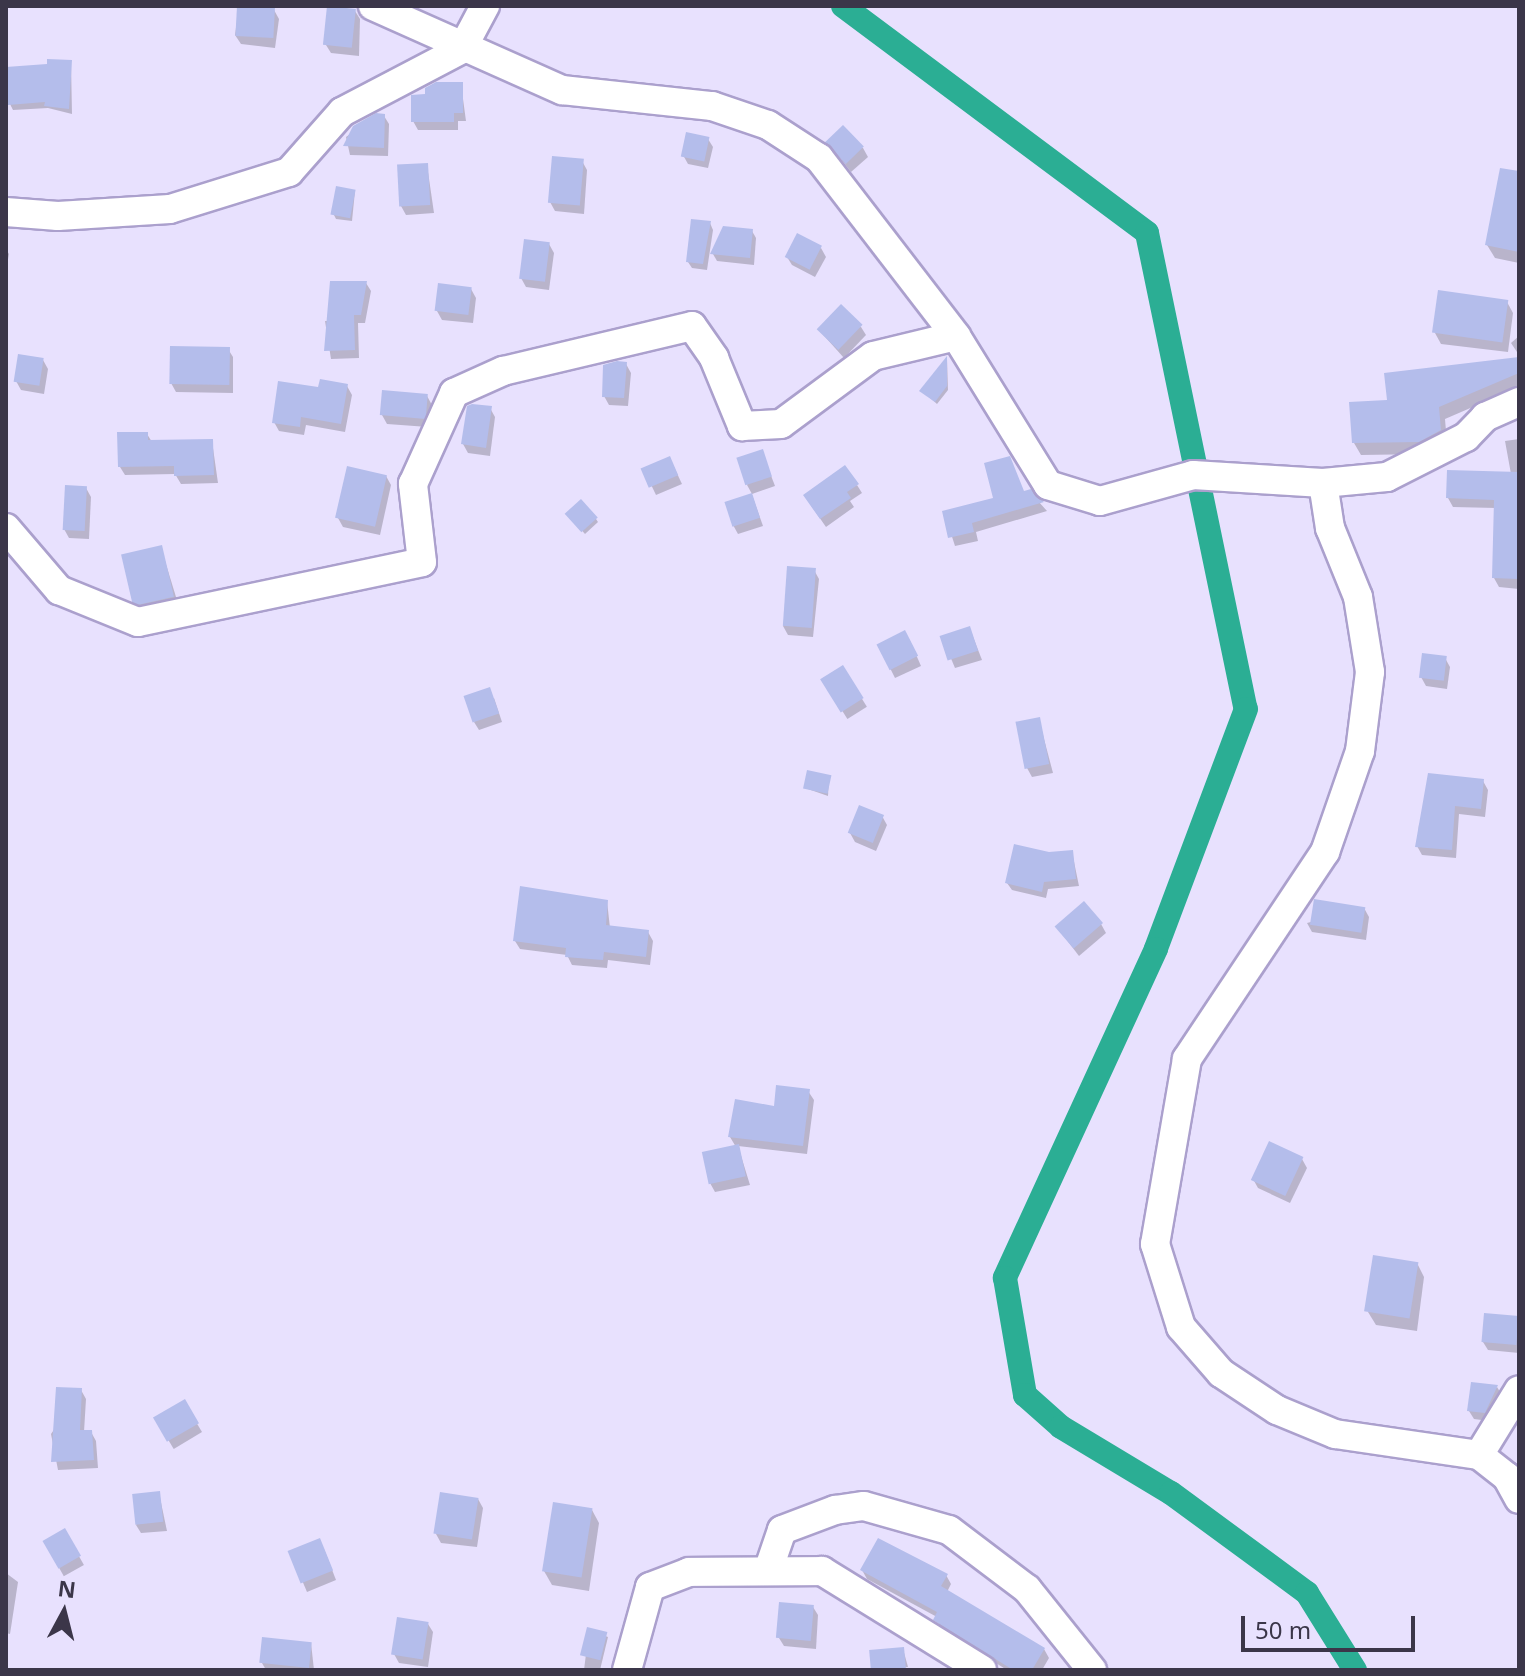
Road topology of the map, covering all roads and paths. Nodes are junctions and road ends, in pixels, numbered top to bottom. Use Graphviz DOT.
graph roads {
  1 [pos="373,6"];
  2 [pos="485,6"];
  3 [pos="462,49"];
  4 [pos="6,212"];
  5 [pos="956,336"];
  6 [pos="1519,402"];
  7 [pos="1323,483"];
  8 [pos="6,528"];
  9 [pos="1519,1390"];
  10 [pos="1479,1455"];
  11 [pos="1519,1499"];
  12 [pos="768,1571"];
  13 [pos="627,1670"];
  14 [pos="982,1670"];
  15 [pos="1092,1670"];
  1 -- 3 [label="street"];
  2 -- 3 [label="street"];
  3 -- 4 [label="street"];
  3 -- 5 [label="street"];
  5 -- 7 [label="street"];
  5 -- 8 [label="street"];
  6 -- 7 [label="street"];
  7 -- 10 [label="street"];
  9 -- 10 [label="street"];
  10 -- 11 [label="street"];
  12 -- 13 [label="street"];
  12 -- 14 [label="street"];
  12 -- 15 [label="street"];
}
